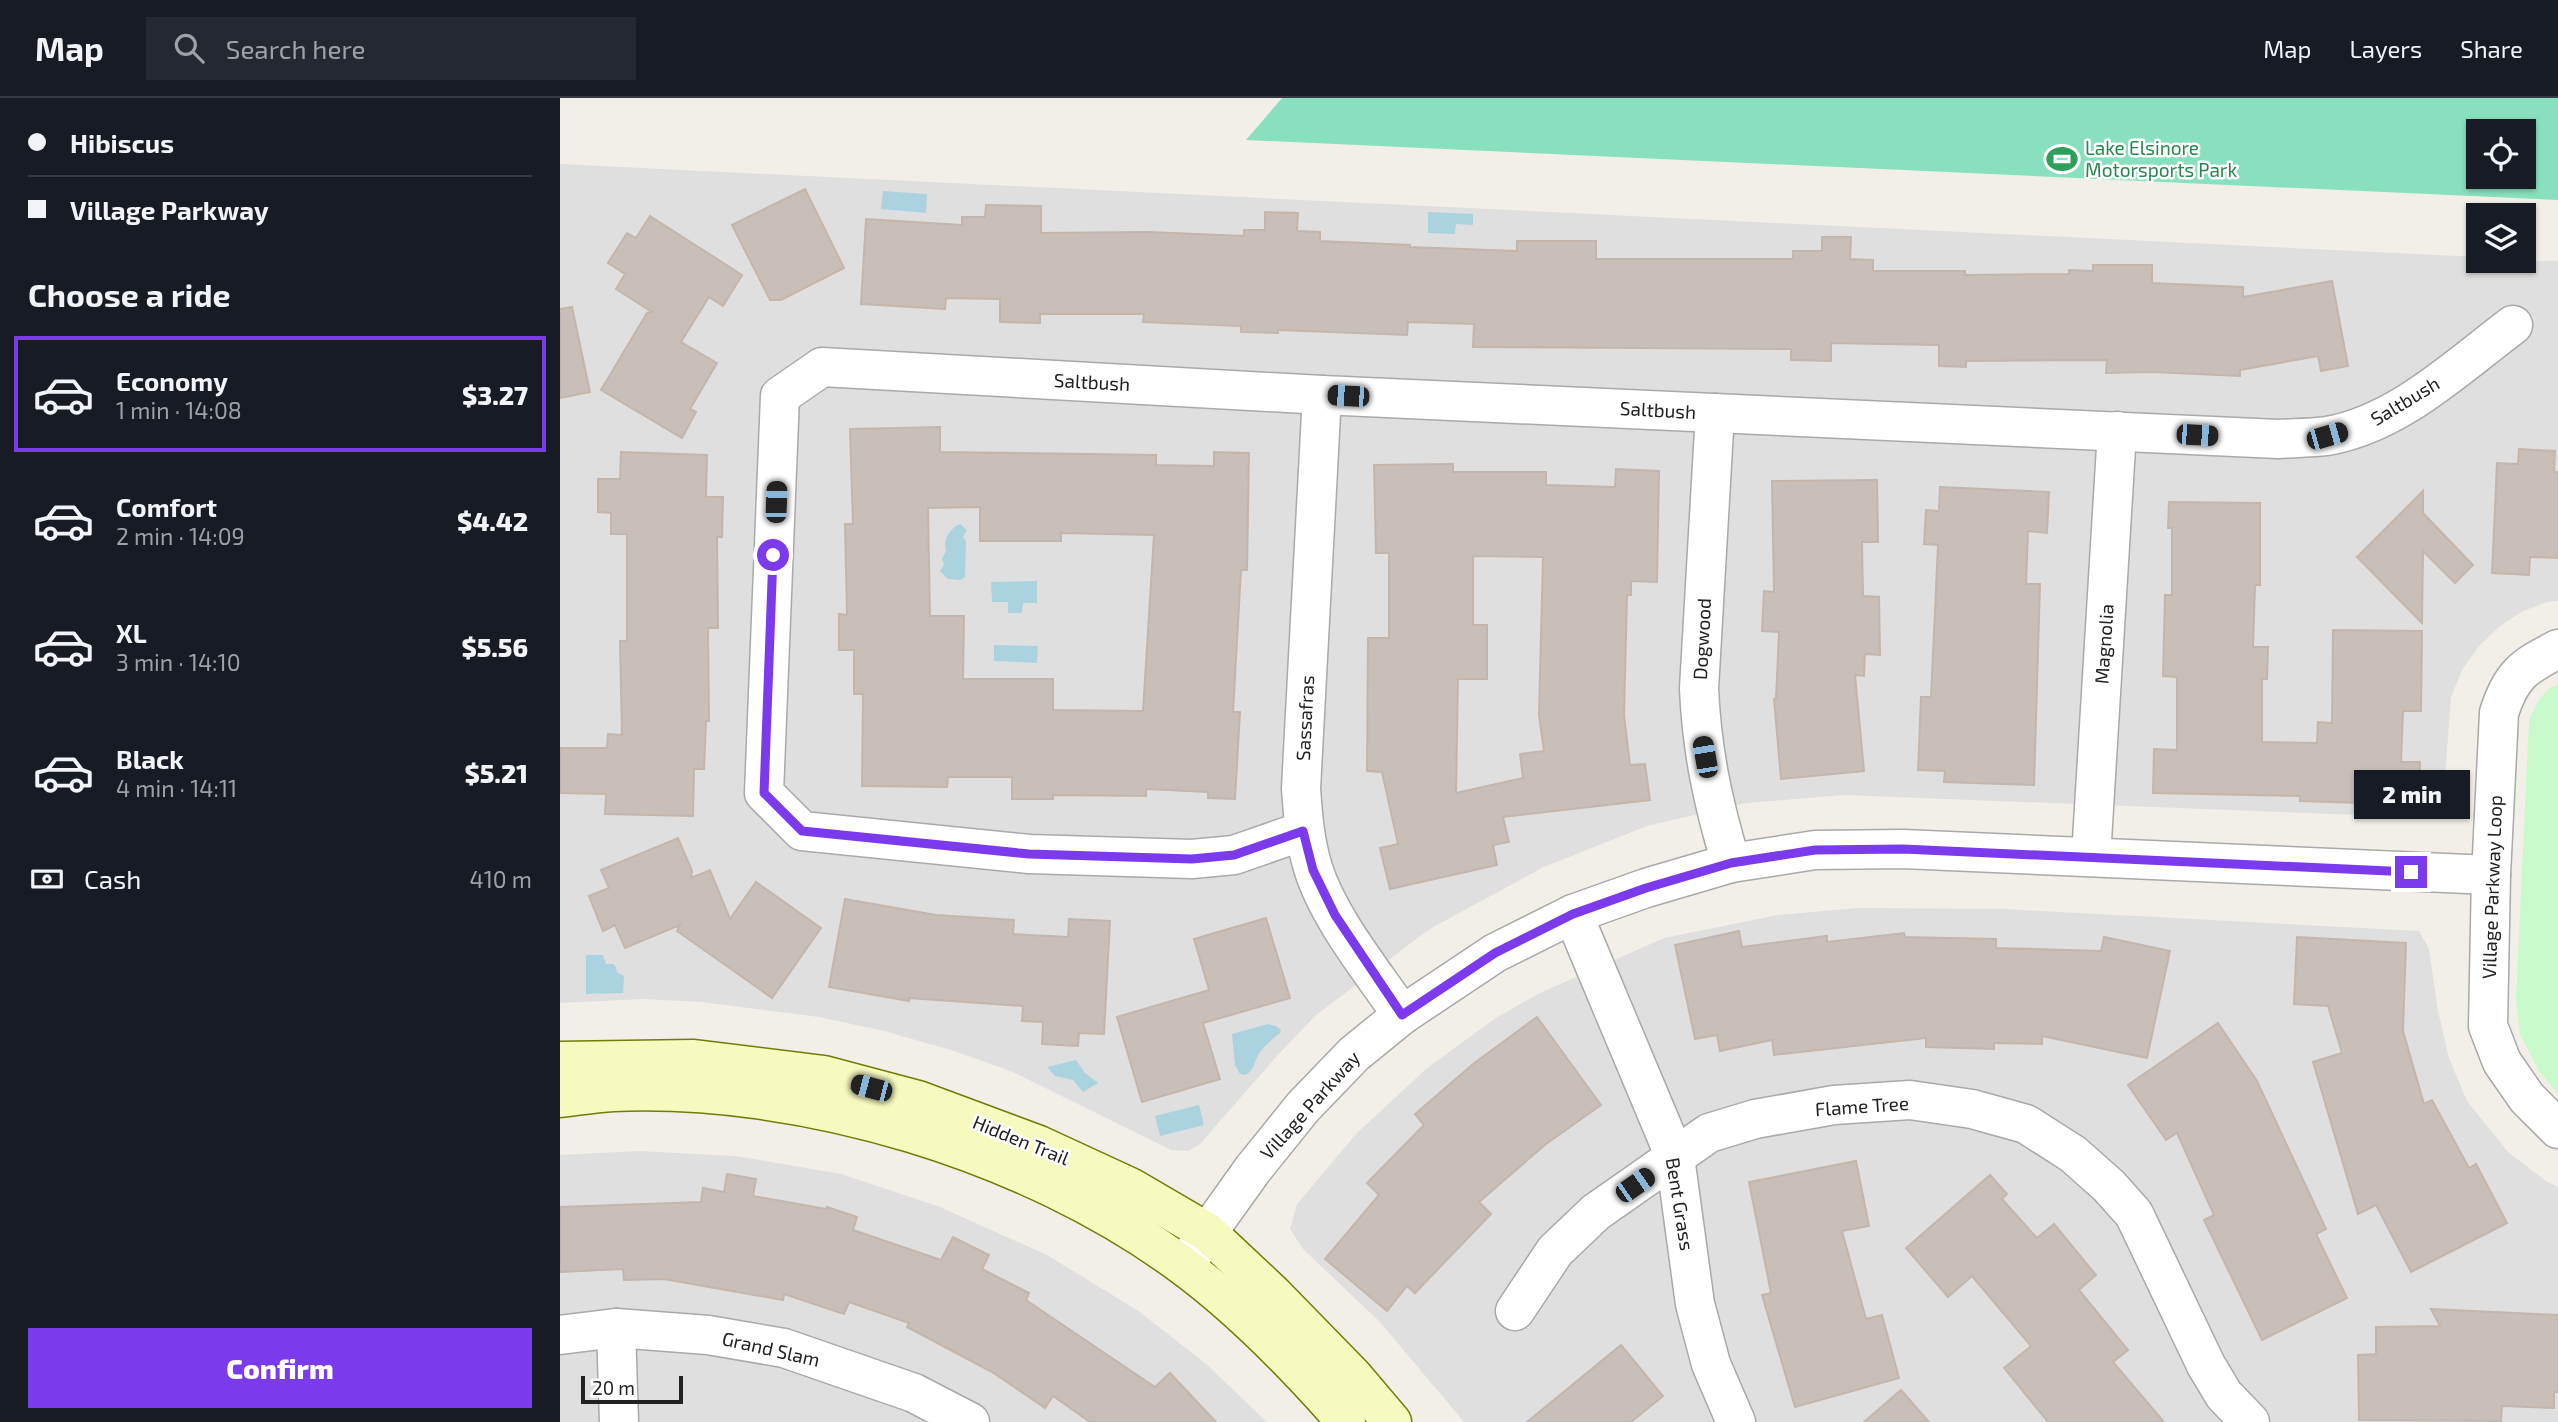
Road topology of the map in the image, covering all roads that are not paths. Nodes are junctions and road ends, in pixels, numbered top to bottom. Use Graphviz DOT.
graph roads {
  1 [pos="2512,325"];
  2 [pos="1322,395"];
  3 [pos="1715,413"];
  4 [pos="2118,431"];
  5 [pos="2558,649"];
  6 [pos="1303,831"];
  7 [pos="2091,857"];
  8 [pos="1731,863"];
  9 [pos="2491,875"];
  10 [pos="1573,914"];
  11 [pos="1402,1015"];
  12 [pos="560,1061"];
  13 [pos="560,1098"];
  14 [pos="2558,1129"];
  15 [pos="1675,1157"];
  16 [pos="1208,1232"];
  17 [pos="1184,1266"];
  18 [pos="1515,1311"];
  19 [pos="616,1328"];
  20 [pos="560,1335"];
  21 [pos="619,1422"];
  22 [pos="970,1422"];
  23 [pos="1346,1422"];
  24 [pos="1392,1422"];
  25 [pos="1736,1422"];
  26 [pos="2250,1422"];
  1 -- 4 [label="street, Saltbush"];
  2 -- 3 [label="street, Saltbush"];
  2 -- 6 [label="street, Sassafras"];
  2 -- 6 [label="street, Saltbush"];
  3 -- 4 [label="street, Saltbush"];
  3 -- 8 [label="street, Dogwood"];
  4 -- 7 [label="street, Magnolia"];
  5 -- 9 [label="street, Village Parkway Loop"];
  6 -- 11 [label="street, Sassafras"];
  7 -- 8 [label="street, Village Parkway"];
  7 -- 9 [label="street, Village Parkway"];
  8 -- 10 [label="street, Village Parkway"];
  9 -- 14 [label="street, Village Parkway Loop"];
  10 -- 11 [label="street, Village Parkway"];
  10 -- 15 [label="street, Bent Grass"];
  11 -- 16 [label="street, Village Parkway"];
  12 -- 16 [label="street, Hidden Trail"];
  13 -- 17 [label="street, Hidden Trail"];
  15 -- 18 [label="street, Flame Tree"];
  15 -- 25 [label="street, Bent Grass"];
  15 -- 26 [label="street, Flame Tree"];
  16 -- 17 [label="street, Village Parkway"];
  16 -- 24 [label="street, Hidden Trail"];
  17 -- 23 [label="street, Hidden Trail"];
  19 -- 20 [label="street, Grand Slam"];
  19 -- 21 [label="street"];
  19 -- 22 [label="street, Grand Slam"];
}
